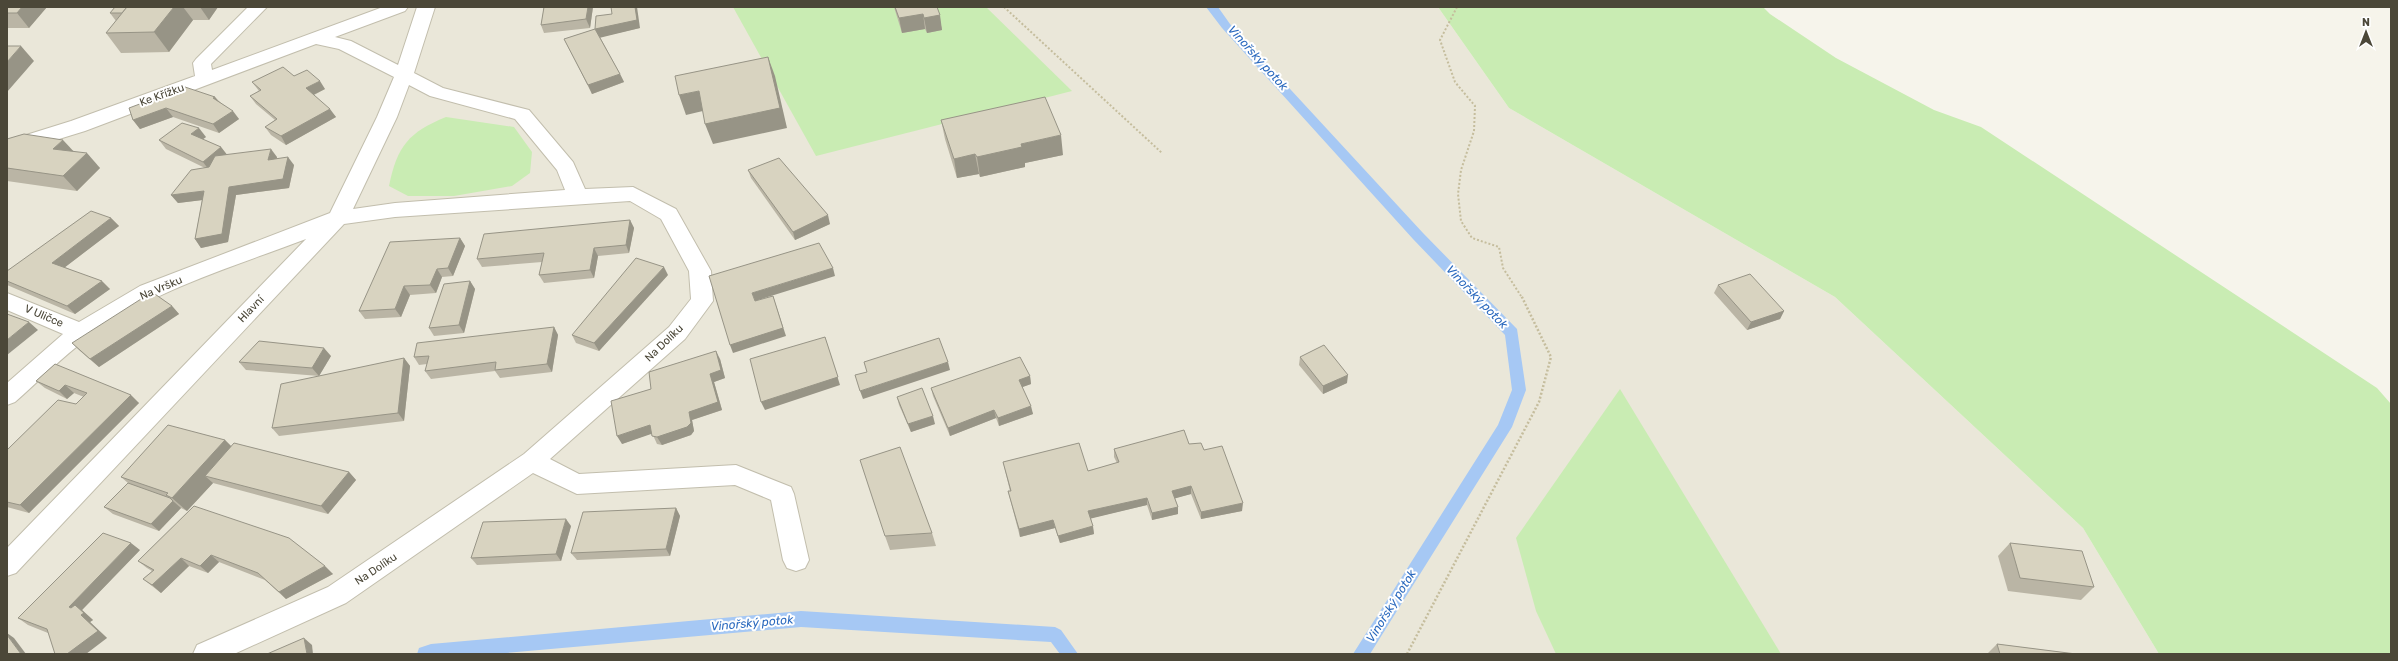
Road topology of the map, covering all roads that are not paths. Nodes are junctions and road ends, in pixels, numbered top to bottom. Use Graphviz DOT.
graph roads {
  1 [pos="258,7"];
  2 [pos="399,7"];
  3 [pos="426,7"];
  4 [pos="315,38"];
  5 [pos="404,75"];
  6 [pos="205,79"];
  7 [pos="7,148"];
  8 [pos="578,196"];
  9 [pos="338,218"];
  10 [pos="7,301"];
  11 [pos="80,332"];
  12 [pos="7,396"];
  13 [pos="532,461"];
  14 [pos="796,560"];
  15 [pos="7,565"];
  16 [pos="206,654"];
  1 -- 6 [label="street"];
  2 -- 4 [label="street, Ke Křížku"];
  3 -- 5 [label="street, Hlavní"];
  4 -- 5 [label="street"];
  4 -- 6 [label="street, Ke Křížku"];
  5 -- 8 [label="street"];
  5 -- 9 [label="street, Hlavní"];
  6 -- 7 [label="street, Ke Křížku"];
  8 -- 9 [label="street, Na Dolíku"];
  8 -- 13 [label="street, Na Dolíku"];
  9 -- 11 [label="street, Na Vršku"];
  9 -- 15 [label="street, Hlavní"];
  10 -- 11 [label="street, V Uličce"];
  11 -- 12 [label="street, Na Vršku"];
  13 -- 14 [label="street"];
  13 -- 16 [label="street, Na Dolíku"];
}
